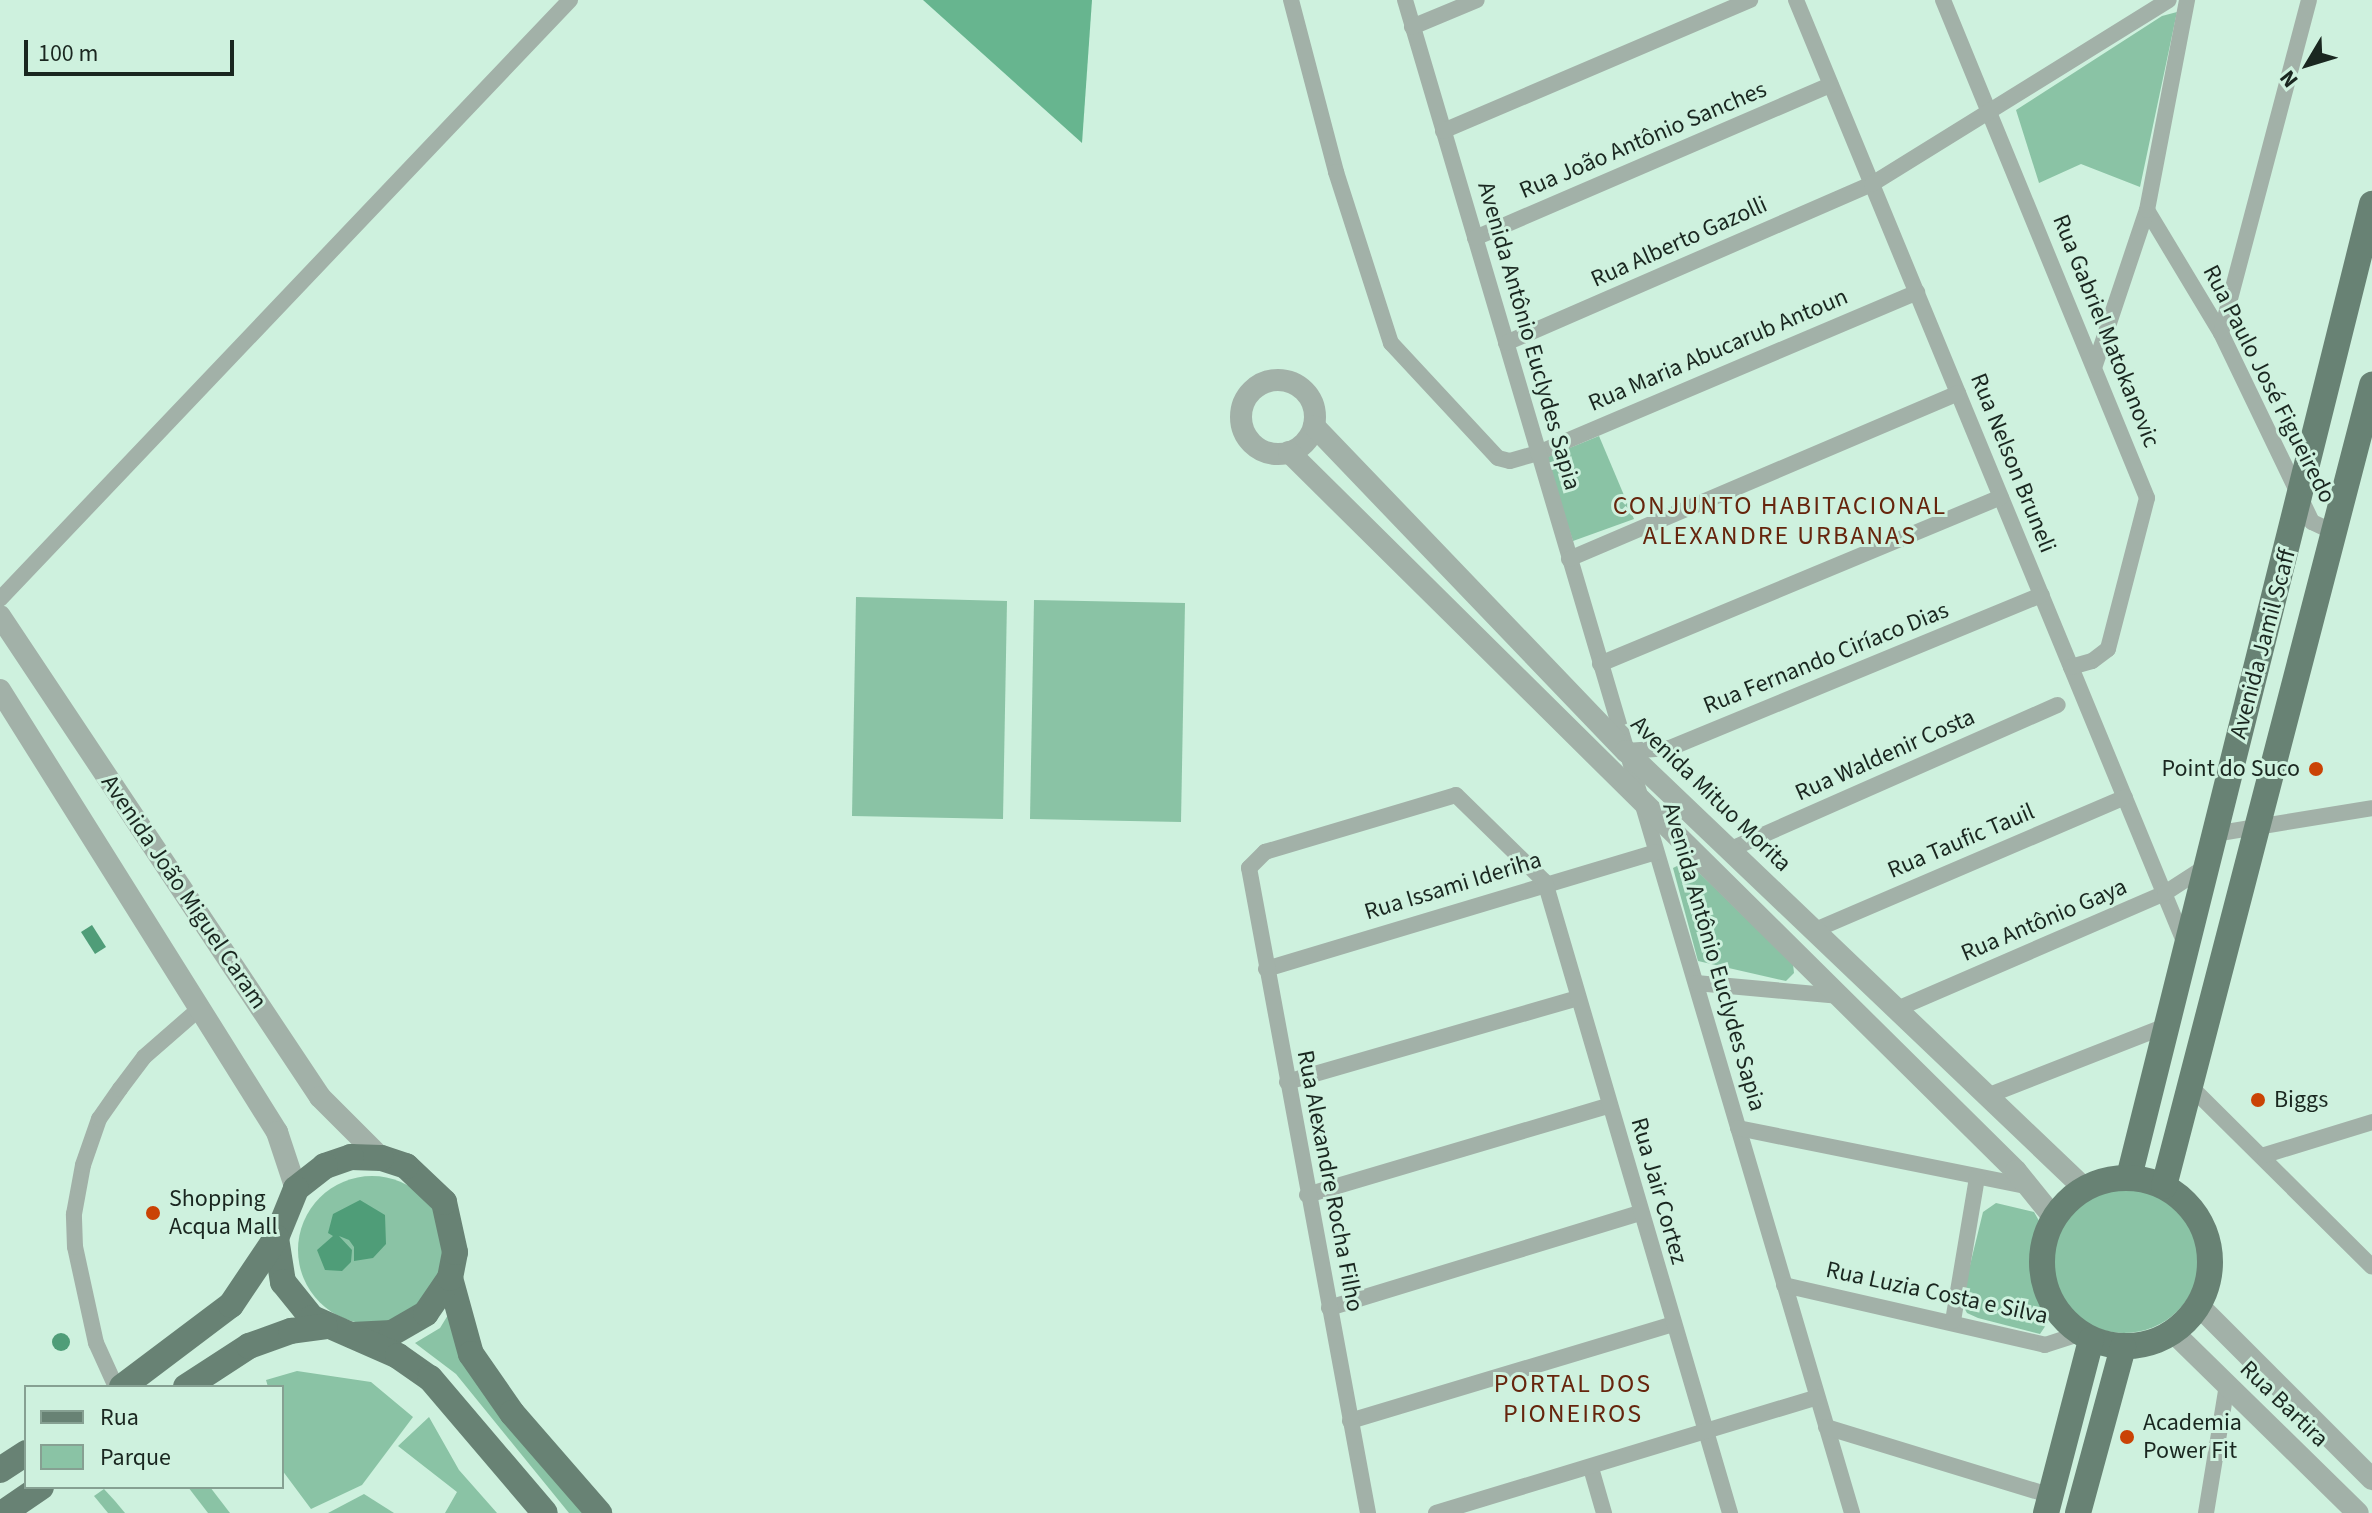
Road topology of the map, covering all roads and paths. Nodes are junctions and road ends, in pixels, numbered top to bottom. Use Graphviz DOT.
graph roads {
  1 [pos="570,0"];
  2 [pos="1291,0"];
  3 [pos="1405,0"];
  4 [pos="1477,0"];
  5 [pos="1750,0"];
  6 [pos="1796,0"];
  7 [pos="2169,0"];
  8 [pos="2187,0"];
  9 [pos="2309,0"];
  10 [pos="1947,2"];
  11 [pos="1412,27"];
  12 [pos="1831,85"];
  13 [pos="1989,112"];
  14 [pos="1443,131"];
  15 [pos="1872,184"];
  16 [pos="2372,204"];
  17 [pos="2147,210"];
  18 [pos="1475,238"];
  19 [pos="1917,292"];
  20 [pos="2221,333"];
  21 [pos="1506,343"];
  22 [pos="2095,365"];
  23 [pos="2372,385"];
  24 [pos="1958,393"];
  25 [pos="1314,426"];
  26 [pos="1289,452"];
  27 [pos="1538,453"];
  28 [pos="2300,493"];
  29 [pos="2001,497"];
  30 [pos="2331,531"];
  31 [pos="1569,559"];
  32 [pos="2042,595"];
  33 [pos="0,599"];
  34 [pos="0,616"];
  35 [pos="1600,664"];
  36 [pos="2071,667"];
  37 [pos="0,690"];
  38 [pos="2058,705"];
  39 [pos="1626,751"];
  40 [pos="2125,797"];
  41 [pos="2372,808"];
  42 [pos="1649,813"];
  43 [pos="2258,826"];
  44 [pos="2214,834"];
  45 [pos="1731,849"];
  46 [pos="1656,852"];
  47 [pos="2205,867"];
  48 [pos="1545,882"];
  49 [pos="2165,893"];
  50 [pos="1815,930"];
  51 [pos="2186,945"];
  52 [pos="1266,969"];
  53 [pos="1696,983"];
  54 [pos="1840,996"];
  55 [pos="1578,998"];
  56 [pos="199,1009"];
  57 [pos="1897,1009"];
  58 [pos="2166,1026"];
  59 [pos="1287,1082"];
  60 [pos="2193,1089"];
  61 [pos="1987,1096"];
  62 [pos="1610,1105"];
  63 [pos="2372,1122"];
  64 [pos="1738,1128"];
  65 [pos="2265,1155"];
  66 [pos="381,1158"];
  67 [pos="1977,1177"];
  68 [pos="2129,1177"];
  69 [pos="2164,1186"];
  70 [pos="2030,1187"];
  71 [pos="2084,1188"];
  72 [pos="296,1189"];
  73 [pos="1307,1195"];
  74 [pos="1639,1213"];
  75 [pos="2054,1218"];
  76 [pos="276,1238"];
  77 [pos="2371,1265"];
  78 [pos="450,1278"];
  79 [pos="1784,1285"];
  80 [pos="2199,1306"];
  81 [pos="1329,1308"];
  82 [pos="1953,1321"];
  83 [pos="1674,1324"];
  84 [pos="325,1326"];
  85 [pos="2174,1333"];
  86 [pos="352,1335"];
  87 [pos="2085,1337"];
  88 [pos="2123,1347"];
  89 [pos="118,1385"];
  90 [pos="122,1385"];
  91 [pos="189,1385"];
  92 [pos="2227,1385"];
  93 [pos="1817,1397"];
  94 [pos="1350,1421"];
  95 [pos="1826,1427"];
  96 [pos="1706,1430"];
  97 [pos="24,1454"];
  98 [pos="1591,1468"];
  99 [pos="0,1470"];
  100 [pos="2372,1479"];
  101 [pos="38,1489"];
  102 [pos="40,1489"];
  103 [pos="2048,1505"];
  104 [pos="1477,1507"];
  105 [pos="3,1513"];
  106 [pos="30,1513"];
  107 [pos="545,1513"];
  108 [pos="599,1513"];
  109 [pos="1368,1513"];
  110 [pos="1436,1513"];
  111 [pos="1604,1513"];
  112 [pos="1730,1513"];
  113 [pos="1852,1513"];
  114 [pos="2078,1513"];
  115 [pos="2206,1513"];
  116 [pos="2358,1513"];
  1 -- 33 [label="street"];
  2 -- 27 [label="street, Rua Maria Abucarub Antoun"];
  3 -- 11 [label="street, Avenida Antônio Euclydes Sapia"];
  4 -- 11 [label="street"];
  5 -- 14 [label="street"];
  6 -- 12 [label="street, Rua Nelson Bruneli"];
  7 -- 13 [label="street, Rua Alberto Gazolli"];
  8 -- 17 [label="street"];
  9 -- 20 [label="street"];
  10 -- 13 [label="street, Rua Gabriel Matokanovic"];
  11 -- 14 [label="street, Avenida Antônio Euclydes Sapia"];
  12 -- 15 [label="street, Rua Nelson Bruneli"];
  12 -- 18 [label="street, Rua João Antônio Sanches"];
  13 -- 15 [label="street, Rua Alberto Gazolli"];
  13 -- 22 [label="street, Rua Gabriel Matokanovic"];
  14 -- 18 [label="street, Avenida Antônio Euclydes Sapia"];
  15 -- 19 [label="street, Rua Nelson Bruneli"];
  15 -- 21 [label="street, Rua Alberto Gazolli"];
  16 -- 28 [label="main road, Avenida Jamil Scaff"];
  17 -- 20 [label="street, Rua Paulo José Figueiredo"];
  17 -- 22 [label="street"];
  18 -- 21 [label="street, Avenida Antônio Euclydes Sapia"];
  19 -- 24 [label="street, Rua Nelson Bruneli"];
  19 -- 27 [label="street, Rua Maria Abucarub Antoun"];
  20 -- 28 [label="street, Rua Paulo José Figueiredo"];
  21 -- 27 [label="street, Avenida Antônio Euclydes Sapia"];
  22 -- 36 [label="street, Rua Gabriel Matokanovic"];
  23 -- 30 [label="main road, Avenida Jamil Scaff"];
  24 -- 29 [label="street, Rua Nelson Bruneli"];
  24 -- 31 [label="street"];
  25 -- 26 [label="street"];
  25 -- 26 [label="street"];
  25 -- 39 [label="street, Avenida Mituo Morita"];
  26 -- 42 [label="street"];
  27 -- 31 [label="street, Avenida Antônio Euclydes Sapia"];
  28 -- 30 [label="street, Rua Paulo José Figueiredo"];
  28 -- 44 [label="main road, Avenida Jamil Scaff"];
  29 -- 32 [label="street, Rua Nelson Bruneli"];
  29 -- 35 [label="street"];
  30 -- 43 [label="main road, Avenida Jamil Scaff"];
  31 -- 35 [label="street, Avenida Antônio Euclydes Sapia"];
  32 -- 36 [label="street, Rua Nelson Bruneli"];
  32 -- 39 [label="street, Rua Fernando Ciríaco Dias"];
  34 -- 66 [label="street, Avenida João Miguel Caram"];
  35 -- 39 [label="street, Avenida Antônio Euclydes Sapia"];
  36 -- 40 [label="street, Rua Nelson Bruneli"];
  37 -- 56 [label="street, Avenida João Miguel Caram"];
  38 -- 45 [label="street, Rua Waldenir Costa"];
  39 -- 42 [label="street, Avenida Antônio Euclydes Sapia"];
  39 -- 45 [label="street, Avenida Mituo Morita"];
  40 -- 49 [label="street, Rua Nelson Bruneli"];
  40 -- 50 [label="street, Rua Taufic Tauil"];
  41 -- 43 [label="street"];
  42 -- 46 [label="street, Avenida Antônio Euclydes Sapia"];
  42 -- 54 [label="street"];
  43 -- 44 [label="street"];
  43 -- 60 [label="main road, Avenida Jamil Scaff"];
  44 -- 47 [label="main road, Avenida Jamil Scaff"];
  45 -- 50 [label="street, Avenida Mituo Morita"];
  46 -- 48 [label="street, Rua Issami Ideriha"];
  46 -- 53 [label="street, Avenida Antônio Euclydes Sapia"];
  47 -- 49 [label="street, Rua Antônio Gaya"];
  47 -- 51 [label="main road, Avenida Jamil Scaff"];
  48 -- 52 [label="street, Rua Issami Ideriha"];
  48 -- 52 [label="street, Rua Alexandre Rocha Filho"];
  48 -- 55 [label="street, Rua Jair Cortez"];
  49 -- 51 [label="street, Rua Nelson Bruneli"];
  49 -- 57 [label="street, Rua Antônio Gaya"];
  50 -- 57 [label="street, Avenida Mituo Morita"];
  51 -- 58 [label="main road, Avenida Jamil Scaff"];
  52 -- 59 [label="street, Rua Alexandre Rocha Filho"];
  53 -- 54 [label="street"];
  53 -- 64 [label="street, Avenida Antônio Euclydes Sapia"];
  54 -- 70 [label="street"];
  55 -- 59 [label="street"];
  55 -- 62 [label="street, Rua Jair Cortez"];
  56 -- 72 [label="street, Avenida João Miguel Caram"];
  56 -- 89 [label="street"];
  57 -- 61 [label="street, Avenida Mituo Morita"];
  58 -- 61 [label="street"];
  58 -- 68 [label="main road, Avenida Jamil Scaff"];
  59 -- 73 [label="street, Rua Alexandre Rocha Filho"];
  60 -- 65 [label="street"];
  60 -- 69 [label="main road, Avenida Jamil Scaff"];
  61 -- 71 [label="street, Avenida Mituo Morita"];
  62 -- 73 [label="street"];
  62 -- 74 [label="street, Rua Jair Cortez"];
  63 -- 65 [label="street"];
  64 -- 67 [label="street"];
  64 -- 79 [label="street, Avenida Antônio Euclydes Sapia"];
  65 -- 77 [label="street"];
  66 -- 72 [label="main road"];
  66 -- 78 [label="main road"];
  67 -- 70 [label="street"];
  67 -- 82 [label="street"];
  68 -- 69 [label="main road"];
  68 -- 71 [label="main road"];
  69 -- 80 [label="main road"];
  70 -- 75 [label="street"];
  71 -- 75 [label="main road"];
  72 -- 76 [label="main road"];
  73 -- 81 [label="street, Rua Alexandre Rocha Filho"];
  74 -- 81 [label="street"];
  74 -- 83 [label="street, Rua Jair Cortez"];
  75 -- 87 [label="main road"];
  76 -- 84 [label="main road"];
  76 -- 90 [label="main road"];
  78 -- 86 [label="main road"];
  78 -- 108 [label="main road"];
  79 -- 82 [label="street, Rua Luzia Costa e Silva"];
  79 -- 93 [label="street, Avenida Antônio Euclydes Sapia"];
  80 -- 85 [label="main road"];
  80 -- 100 [label="street, Rua Bartira"];
  81 -- 94 [label="street, Rua Alexandre Rocha Filho"];
  82 -- 87 [label="street, Rua Luzia Costa e Silva"];
  83 -- 94 [label="street"];
  83 -- 96 [label="street, Rua Jair Cortez"];
  84 -- 86 [label="main road"];
  84 -- 91 [label="main road"];
  85 -- 88 [label="main road"];
  85 -- 92 [label="street, Rua Bartira"];
  86 -- 107 [label="main road"];
  87 -- 88 [label="main road"];
  87 -- 103 [label="main road"];
  88 -- 114 [label="main road"];
  92 -- 115 [label="street"];
  92 -- 116 [label="street, Rua Bartira"];
  93 -- 95 [label="street, Avenida Antônio Euclydes Sapia"];
  93 -- 96 [label="street"];
  94 -- 109 [label="street, Rua Alexandre Rocha Filho"];
  95 -- 103 [label="street"];
  95 -- 113 [label="street, Avenida Antônio Euclydes Sapia"];
  96 -- 98 [label="street"];
  96 -- 112 [label="street, Rua Jair Cortez"];
  97 -- 99 [label="main road"];
  98 -- 104 [label="street"];
  98 -- 111 [label="street"];
  101 -- 105 [label="main road"];
  102 -- 106 [label="street"];
  104 -- 110 [label="street"];
}
